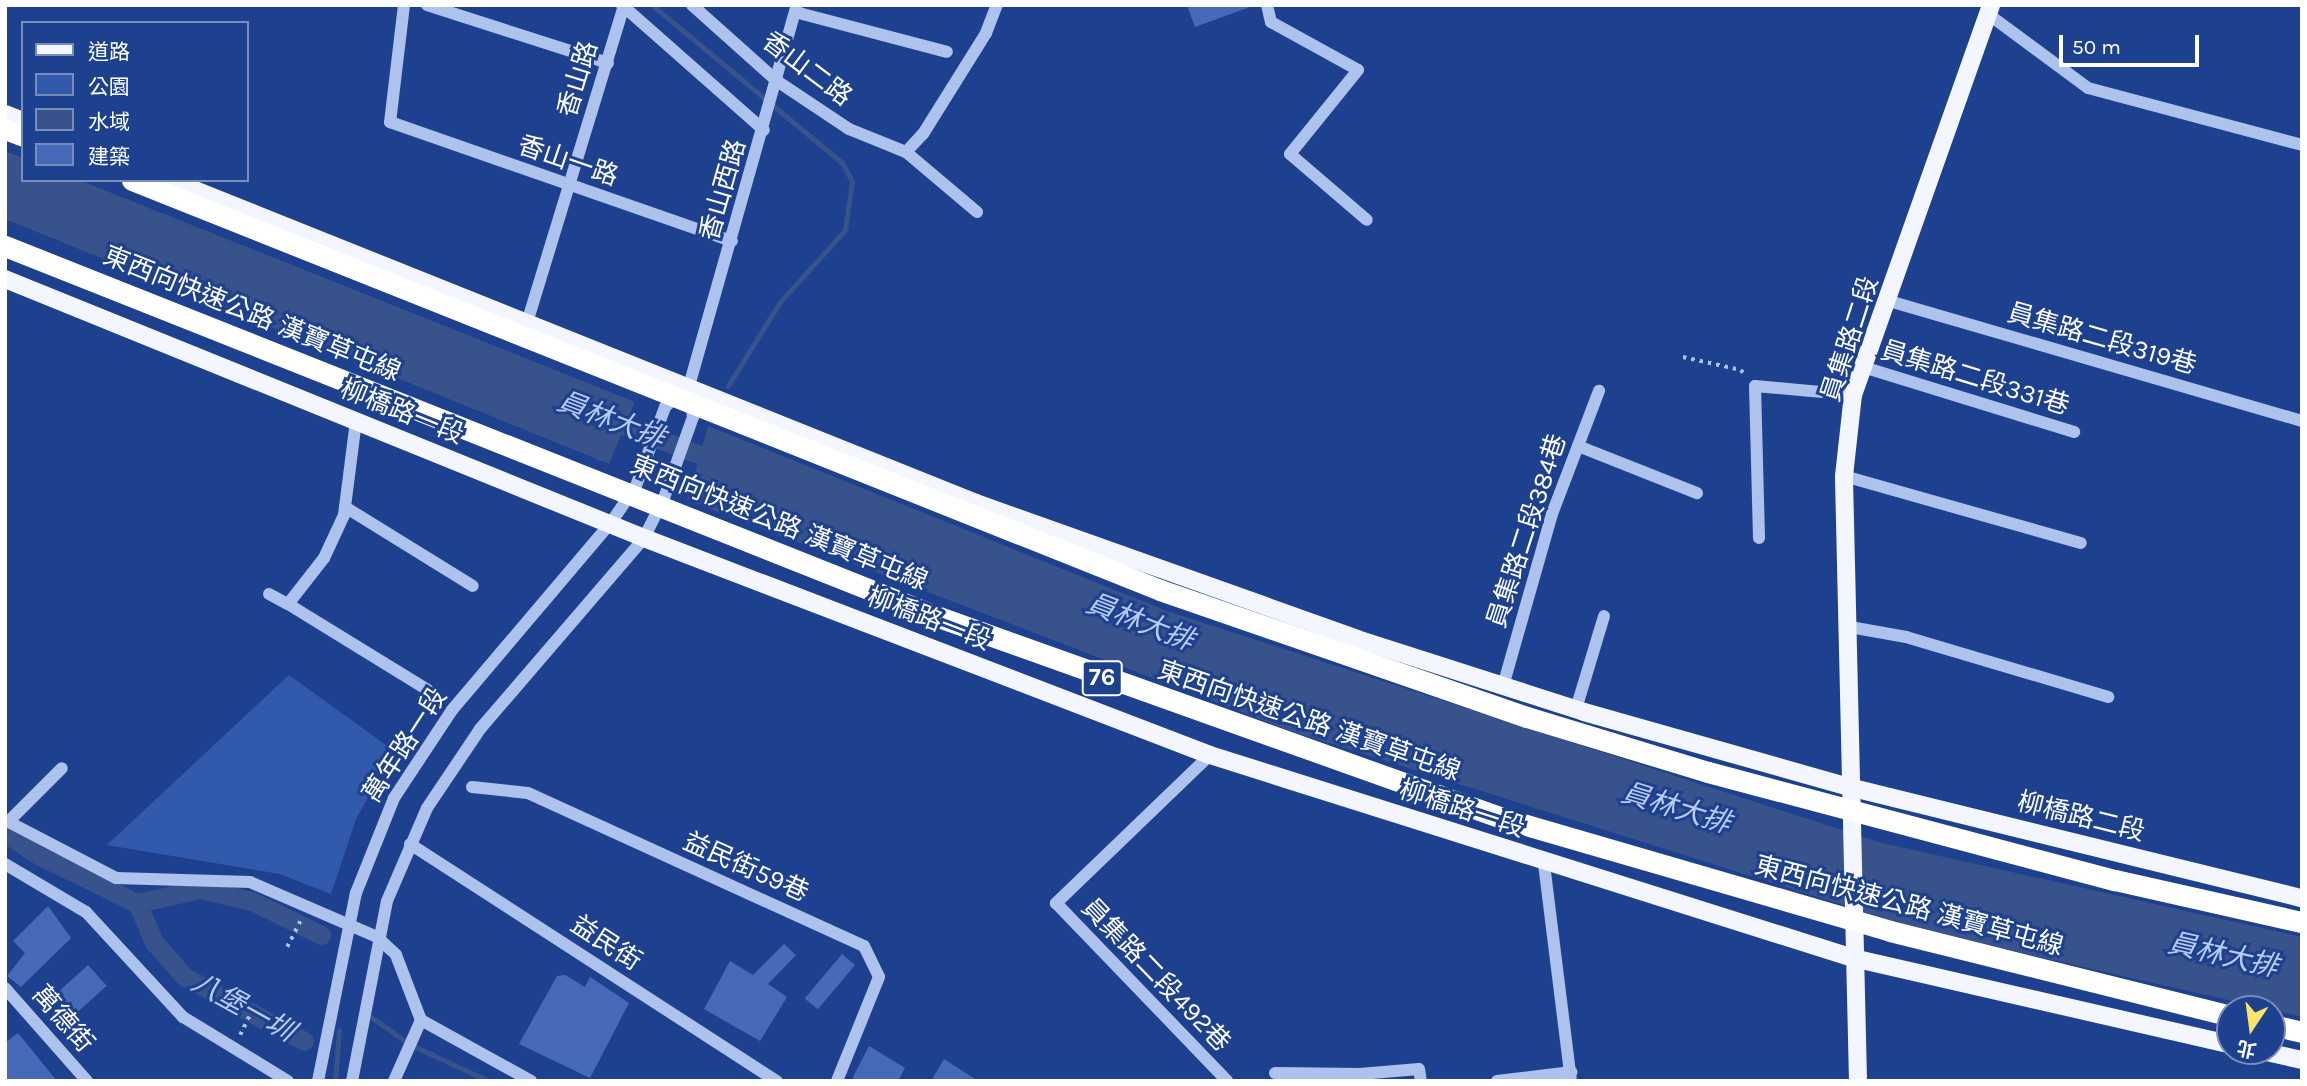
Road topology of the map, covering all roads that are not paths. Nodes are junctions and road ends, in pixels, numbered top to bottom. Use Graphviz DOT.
graph roads {
  1 [pos="404,5"];
  2 [pos="427,5"];
  3 [pos="692,5"];
  4 [pos="997,5"];
  5 [pos="1267,5"];
  6 [pos="623,6"];
  7 [pos="796,9"];
  8 [pos="1989,10"];
  9 [pos="947,52"];
  10 [pos="608,63"];
  11 [pos="777,81"];
  12 [pos="764,130"];
  13 [pos="2302,145"];
  14 [pos="906,152"];
  15 [pos="137,182"];
  16 [pos="175,182"];
  17 [pos="569,185"];
  18 [pos="977,212"];
  19 [pos="1367,220"];
  20 [pos="732,241"];
  21 [pos="5,246"];
  22 [pos="5,279"];
  23 [pos="1889,301"];
  24 [pos="526,326"];
  25 [pos="1863,367"];
  26 [pos="689,386"];
  27 [pos="1599,391"];
  28 [pos="1853,396"];
  29 [pos="356,421"];
  30 [pos="2302,421"];
  31 [pos="2074,432"];
  32 [pos="1578,446"];
  33 [pos="1844,476"];
  34 [pos="1697,493"];
  35 [pos="345,507"];
  36 [pos="610,524"];
  37 [pos="643,538"];
  38 [pos="1759,538"];
  39 [pos="2081,543"];
  40 [pos="473,586"];
  41 [pos="270,594"];
  42 [pos="288,604"];
  43 [pos="1604,616"];
  44 [pos="1850,627"];
  45 [pos="1503,686"];
  46 [pos="428,690"];
  47 [pos="2108,697"];
  48 [pos="1576,709"];
  49 [pos="1210,755"];
  50 [pos="62,768"];
  51 [pos="472,787"];
  52 [pos="1849,787"];
  53 [pos="6,821"];
  54 [pos="410,844"];
  55 [pos="5,864"];
  56 [pos="1544,864"];
  57 [pos="2302,898"];
  58 [pos="2302,922"];
  59 [pos="349,926"];
  60 [pos="377,937"];
  61 [pos="1853,958"];
  62 [pos="5,988"];
  63 [pos="2216,1013"];
  64 [pos="421,1020"];
  65 [pos="2216,1041"];
  66 [pos="1275,1073"];
  67 [pos="319,1075"];
  68 [pos="1571,1076"];
  69 [pos="352,1077"];
  70 [pos="87,1081"];
  71 [pos="288,1081"];
  72 [pos="394,1081"];
  73 [pos="531,1081"];
  74 [pos="777,1081"];
  75 [pos="837,1081"];
  76 [pos="1227,1081"];
  77 [pos="1422,1081"];
  78 [pos="1497,1081"];
  79 [pos="1858,1081"];
  1 -- 17 [label="street, 香山一路"];
  2 -- 10 [label="street"];
  3 -- 11 [label="street, 香山二路"];
  4 -- 14 [label="street"];
  5 -- 19 [label="street"];
  6 -- 10 [label="street, 香山路"];
  6 -- 12 [label="street"];
  7 -- 9 [label="street"];
  7 -- 11 [label="street, 香山西路"];
  8 -- 13 [label="street"];
  8 -- 23 [label="main road, 員集路二段"];
  10 -- 17 [label="street, 香山路"];
  11 -- 12 [label="street, 香山西路"];
  11 -- 14 [label="street, 香山二路"];
  12 -- 20 [label="street, 香山西路"];
  14 -- 18 [label="street, 香山二路"];
  15 -- 58 [label="highway, bridge"];
  16 -- 24 [label="main road"];
  17 -- 20 [label="street, 香山一路"];
  17 -- 24 [label="street, 香山路"];
  20 -- 26 [label="street, 香山西路"];
  21 -- 63 [label="highway, 東西向快速公路 漢寶草屯線 / 76, bridge"];
  22 -- 29 [label="main road, 柳橋路一段"];
  23 -- 25 [label="main road, 員集路二段"];
  23 -- 30 [label="street, 員集路二段319巷"];
  24 -- 26 [label="main road"];
  25 -- 28 [label="main road, 員集路二段"];
  25 -- 31 [label="street, 員集路二段331巷"];
  26 -- 36 [label="street, 萬年路一段"];
  26 -- 37 [label="street, 萬年路一段"];
  26 -- 45 [label="main road"];
  27 -- 32 [label="street, 員集路二段384巷"];
  28 -- 33 [label="main road, 員集路二段"];
  28 -- 38 [label="street"];
  29 -- 35 [label="street"];
  29 -- 36 [label="main road, 柳橋路一段"];
  32 -- 34 [label="street"];
  32 -- 45 [label="street, 員集路二段384巷"];
  33 -- 39 [label="street"];
  33 -- 44 [label="main road, 員集路二段"];
  35 -- 40 [label="street"];
  35 -- 42 [label="street"];
  36 -- 37 [label="main road, 柳橋路一段"];
  36 -- 59 [label="street, 萬年路一段"];
  37 -- 49 [label="main road, 柳橋路一段"];
  37 -- 54 [label="street, 萬年路一段"];
  41 -- 42 [label="street"];
  42 -- 46 [label="street"];
  43 -- 48 [label="street"];
  44 -- 47 [label="street"];
  44 -- 52 [label="main road, 員集路二段"];
  45 -- 48 [label="main road"];
  48 -- 52 [label="main road"];
  49 -- 56 [label="main road, 柳橋路一段"];
  49 -- 76 [label="street, 員集路二段492巷"];
  50 -- 53 [label="street"];
  51 -- 75 [label="street, 益民街59巷"];
  52 -- 57 [label="main road, 柳橋路二段"];
  52 -- 61 [label="main road, 員集路二段"];
  53 -- 59 [label="street"];
  54 -- 60 [label="street, 萬年路一段"];
  54 -- 74 [label="street, 益民街"];
  55 -- 71 [label="street"];
  56 -- 61 [label="main road, 柳橋路一段"];
  56 -- 68 [label="street"];
  59 -- 60 [label="street"];
  59 -- 67 [label="street, 萬年路一段"];
  60 -- 64 [label="street"];
  60 -- 69 [label="street, 萬年路一段"];
  61 -- 65 [label="main road"];
  61 -- 79 [label="main road"];
  62 -- 70 [label="street, 萬德街"];
  64 -- 72 [label="street"];
  64 -- 73 [label="street"];
  66 -- 77 [label="street"];
  68 -- 78 [label="street"];
}
